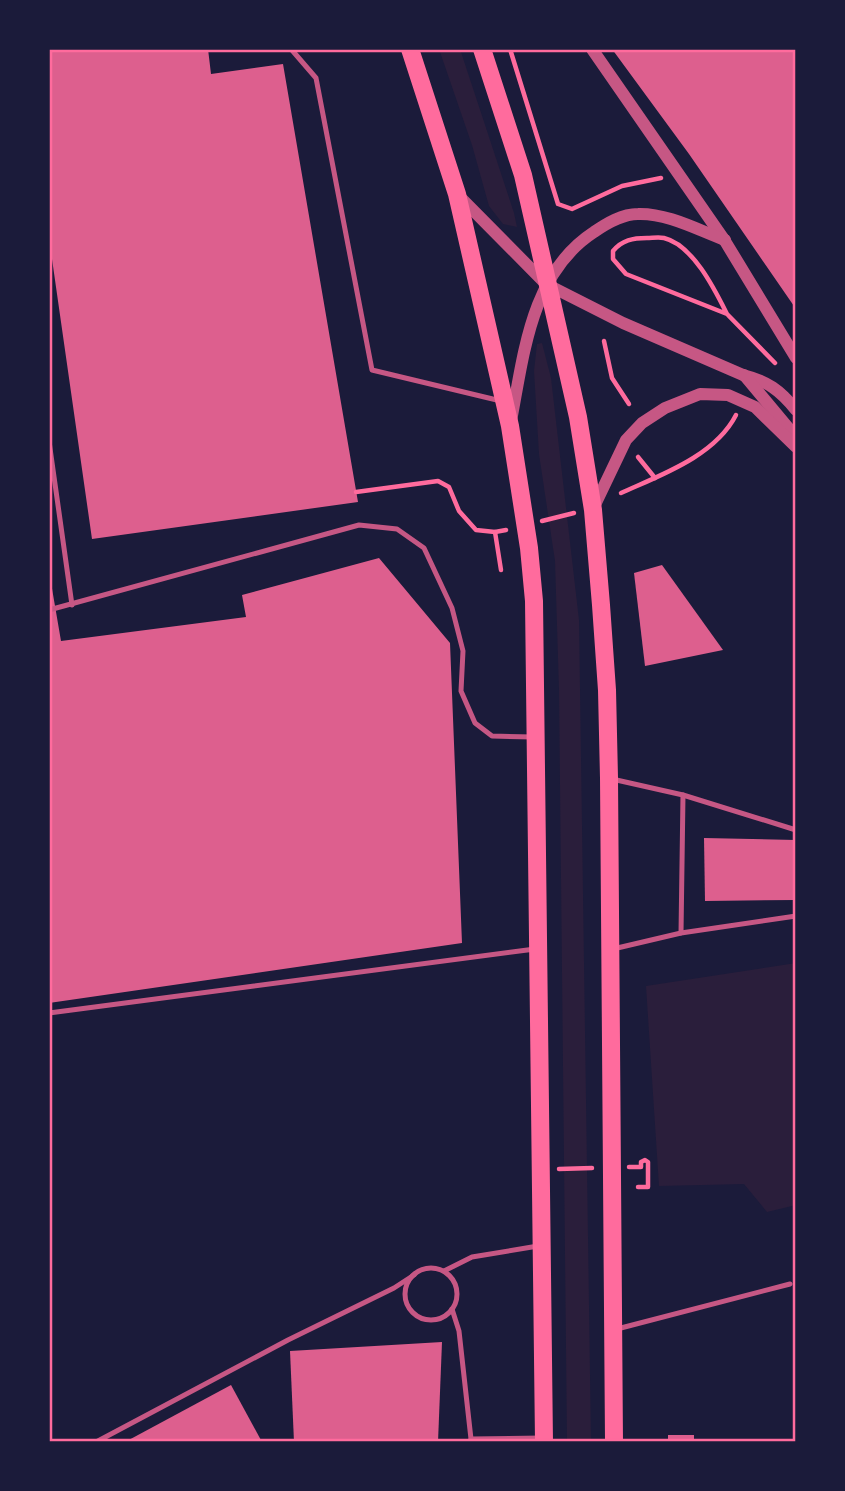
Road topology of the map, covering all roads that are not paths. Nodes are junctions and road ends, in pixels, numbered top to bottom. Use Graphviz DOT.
graph roads {
  1 [pos="291,49"];
  2 [pos="410,49"];
  3 [pos="482,49"];
  4 [pos="592,49"];
  5 [pos="457,194"];
  6 [pos="725,241"];
  7 [pos="546,284"];
  8 [pos="796,358"];
  9 [pos="743,374"];
  10 [pos="504,402"];
  11 [pos="796,410"];
  12 [pos="510,426"];
  13 [pos="796,437"];
  14 [pos="49,442"];
  15 [pos="796,447"];
  16 [pos="593,510"];
  17 [pos="72,605"];
  18 [pos="49,610"];
  19 [pos="536,737"];
  20 [pos="609,778"];
  21 [pos="683,795"];
  22 [pos="796,830"];
  23 [pos="796,916"];
  24 [pos="681,933"];
  25 [pos="538,949"];
  26 [pos="611,949"];
  27 [pos="49,1013"];
  28 [pos="542,1246"];
  29 [pos="444,1271"];
  30 [pos="414,1275"];
  31 [pos="790,1284"];
  32 [pos="452,1309"];
  33 [pos="613,1330"];
  34 [pos="544,1440"];
  35 [pos="470,1441"];
  36 [pos="96,1442"];
  37 [pos="614,1442"];
  1 -- 10 [label="lane"];
  2 -- 5 [label="main road"];
  3 -- 7 [label="main road"];
  4 -- 6 [label="street"];
  5 -- 7 [label="street"];
  5 -- 10 [label="main road"];
  6 -- 7 [label="street"];
  6 -- 8 [label="street"];
  7 -- 9 [label="street"];
  7 -- 12 [label="street"];
  7 -- 16 [label="main road"];
  9 -- 11 [label="street"];
  9 -- 13 [label="street"];
  10 -- 12 [label="main road"];
  12 -- 19 [label="main road"];
  14 -- 17 [label="lane"];
  15 -- 16 [label="street"];
  16 -- 20 [label="main road"];
  17 -- 18 [label="lane"];
  17 -- 19 [label="lane"];
  19 -- 25 [label="main road"];
  20 -- 21 [label="lane"];
  20 -- 26 [label="main road"];
  21 -- 22 [label="lane"];
  21 -- 24 [label="lane"];
  23 -- 24 [label="lane"];
  24 -- 26 [label="lane"];
  25 -- 27 [label="lane"];
  25 -- 28 [label="main road"];
  26 -- 33 [label="main road"];
  28 -- 29 [label="lane"];
  28 -- 34 [label="main road"];
  29 -- 30 [label="lane"];
  29 -- 32 [label="lane"];
  30 -- 32 [label="lane"];
  30 -- 36 [label="lane"];
  31 -- 33 [label="lane"];
  32 -- 35 [label="lane"];
  33 -- 37 [label="main road"];
  34 -- 35 [label="lane"];
}
